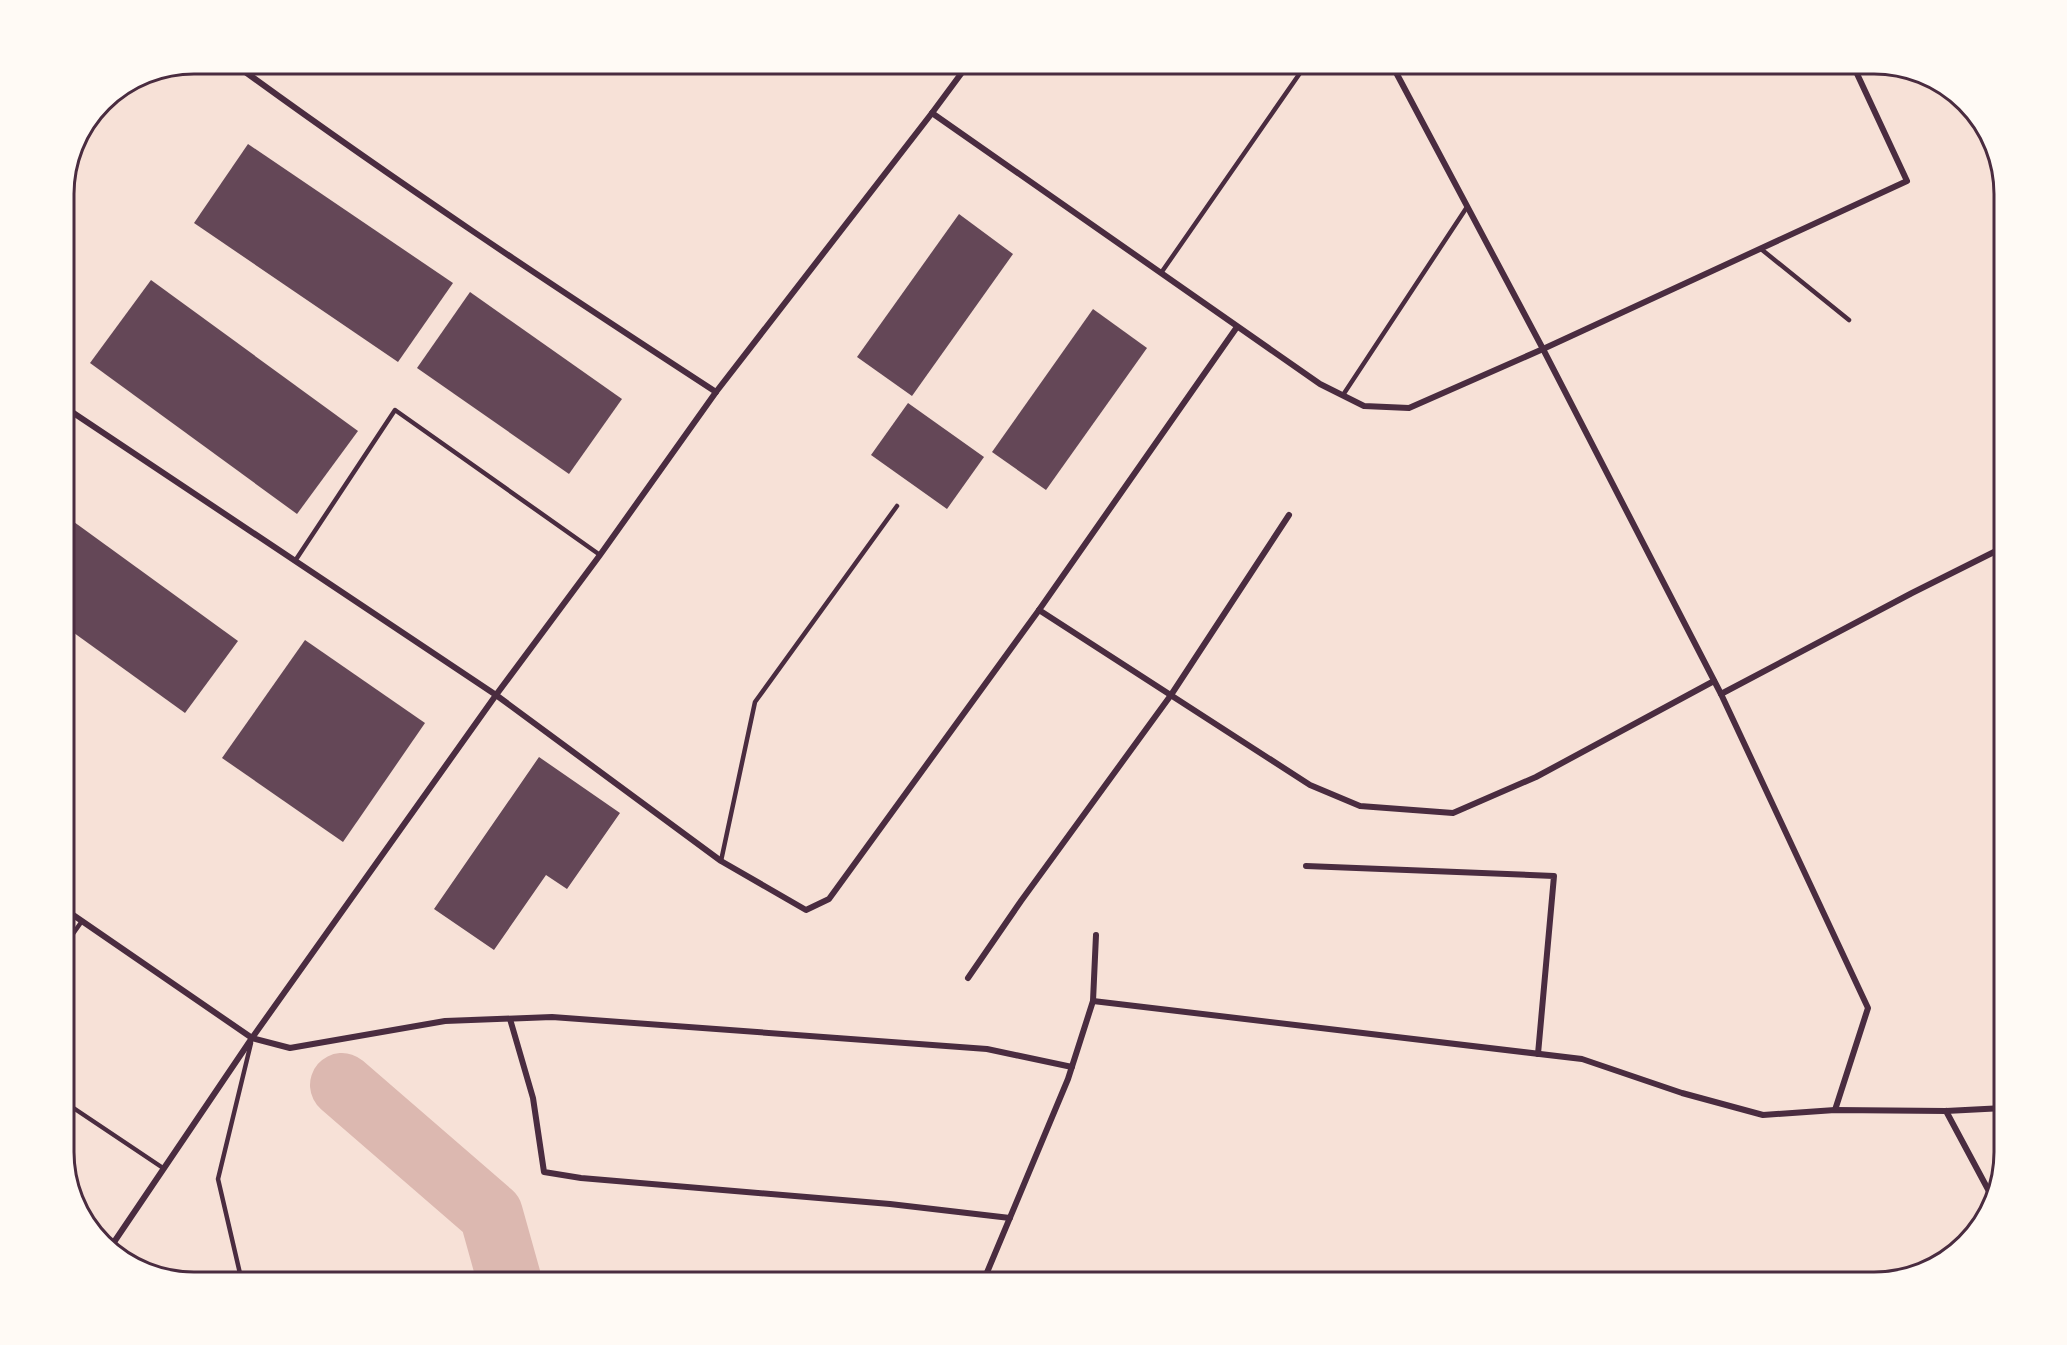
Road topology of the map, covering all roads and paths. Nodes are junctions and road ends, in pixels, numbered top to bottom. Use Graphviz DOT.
graph roads {
  1 [pos="248,74"];
  2 [pos="961,74"];
  3 [pos="1299,74"];
  4 [pos="1397,74"];
  5 [pos="1857,74"];
  6 [pos="932,113"];
  7 [pos="1467,207"];
  8 [pos="1761,249"];
  9 [pos="1161,273"];
  10 [pos="1849,320"];
  11 [pos="1238,327"];
  12 [pos="1543,349"];
  13 [pos="716,392"];
  14 [pos="1343,395"];
  15 [pos="74,413"];
  16 [pos="897,506"];
  17 [pos="1289,515"];
  18 [pos="1994,552"];
  19 [pos="600,555"];
  20 [pos="295,561"];
  21 [pos="1039,610"];
  22 [pos="1714,681"];
  23 [pos="1721,694"];
  24 [pos="496,695"];
  25 [pos="1171,695"];
  26 [pos="722,861"];
  27 [pos="1306,866"];
  28 [pos="74,916"];
  29 [pos="82,921"];
  30 [pos="74,932"];
  31 [pos="1096,935"];
  32 [pos="968,978"];
  33 [pos="1093,1002"];
  34 [pos="510,1019"];
  35 [pos="252,1038"];
  36 [pos="1538,1054"];
  37 [pos="1072,1067"];
  38 [pos="74,1108"];
  39 [pos="1994,1109"];
  40 [pos="1835,1110"];
  41 [pos="1947,1111"];
  42 [pos="163,1168"];
  43 [pos="1987,1188"];
  44 [pos="1010,1218"];
  45 [pos="114,1242"];
  46 [pos="240,1272"];
  47 [pos="987,1272"];
  1 -- 13 [label="street"];
  2 -- 6 [label="street"];
  3 -- 9 [label="lane"];
  4 -- 7 [label="street"];
  5 -- 8 [label="street"];
  6 -- 9 [label="street"];
  6 -- 13 [label="street"];
  7 -- 12 [label="street"];
  7 -- 14 [label="lane"];
  8 -- 10 [label="lane"];
  8 -- 12 [label="street"];
  9 -- 11 [label="street"];
  11 -- 14 [label="street"];
  11 -- 21 [label="street"];
  12 -- 14 [label="street"];
  12 -- 22 [label="street"];
  13 -- 19 [label="street"];
  15 -- 20 [label="street"];
  16 -- 26 [label="lane"];
  17 -- 25 [label="street"];
  18 -- 23 [label="street"];
  19 -- 20 [label="lane"];
  19 -- 24 [label="street"];
  20 -- 24 [label="street"];
  21 -- 25 [label="street"];
  21 -- 26 [label="street"];
  22 -- 23 [label="street"];
  22 -- 25 [label="street"];
  23 -- 40 [label="street"];
  24 -- 26 [label="street"];
  24 -- 35 [label="street"];
  25 -- 32 [label="street"];
  27 -- 36 [label="street"];
  28 -- 29 [label="street"];
  29 -- 30 [label="lane"];
  29 -- 35 [label="street"];
  31 -- 33 [label="street"];
  33 -- 36 [label="street"];
  33 -- 37 [label="street"];
  34 -- 35 [label="street"];
  34 -- 37 [label="street"];
  34 -- 44 [label="street"];
  35 -- 42 [label="street"];
  35 -- 46 [label="lane"];
  36 -- 40 [label="street"];
  37 -- 44 [label="street"];
  38 -- 42 [label="lane"];
  39 -- 41 [label="street"];
  40 -- 41 [label="street"];
  41 -- 43 [label="street"];
  42 -- 45 [label="street"];
  44 -- 47 [label="street"];
}
